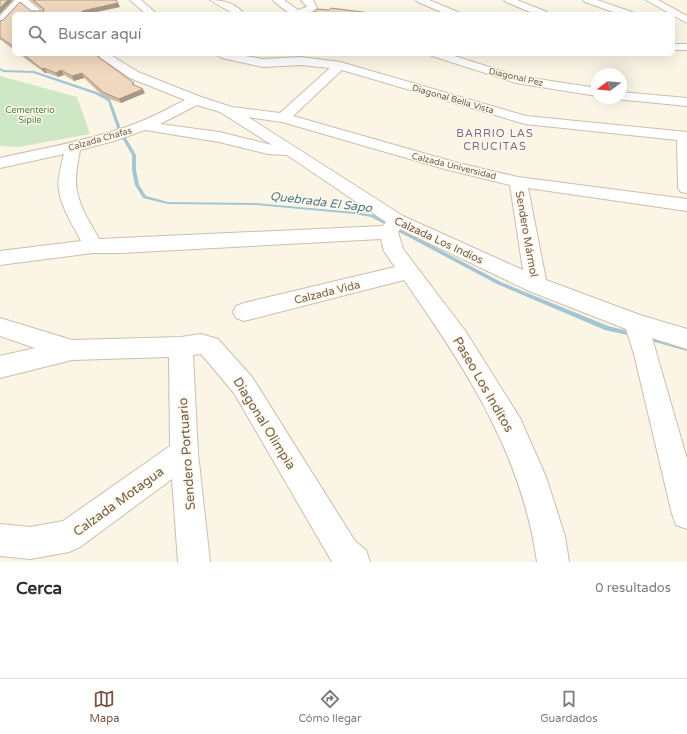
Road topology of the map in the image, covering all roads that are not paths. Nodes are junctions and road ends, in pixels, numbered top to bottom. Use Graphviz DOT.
graph roads {
  1 [pos="21,0"];
  2 [pos="135,0"];
  3 [pos="215,0"];
  4 [pos="278,0"];
  5 [pos="306,0"];
  6 [pos="421,0"];
  7 [pos="509,0"];
  8 [pos="588,0"];
  9 [pos="651,0"];
  10 [pos="14,8"];
  11 [pos="0,9"];
  12 [pos="37,12"];
  13 [pos="150,12"];
  14 [pos="238,12"];
  15 [pos="296,12"];
  16 [pos="301,12"];
  17 [pos="450,12"];
  18 [pos="539,12"];
  19 [pos="623,12"];
  20 [pos="673,12"];
  21 [pos="675,13"];
  22 [pos="687,20"];
  23 [pos="0,21"];
  24 [pos="675,47"];
  25 [pos="687,47"];
  26 [pos="104,56"];
  27 [pos="226,56"];
  28 [pos="442,56"];
  29 [pos="340,66"];
  30 [pos="591,91"];
  31 [pos="627,97"];
  32 [pos="196,100"];
  33 [pos="687,102"];
  34 [pos="225,109"];
  35 [pos="283,118"];
  36 [pos="144,126"];
  37 [pos="686,137"];
  38 [pos="73,147"];
  39 [pos="291,150"];
  40 [pos="0,163"];
  41 [pos="518,182"];
  42 [pos="687,188"];
  43 [pos="687,204"];
  44 [pos="392,226"];
  45 [pos="93,246"];
  46 [pos="0,258"];
  47 [pos="410,271"];
  48 [pos="536,285"];
  49 [pos="244,312"];
  50 [pos="0,327"];
  51 [pos="640,336"];
  52 [pos="687,339"];
  53 [pos="181,347"];
  54 [pos="72,350"];
  55 [pos="0,367"];
  56 [pos="184,453"];
  57 [pos="687,514"];
  58 [pos="0,540"];
  59 [pos="194,562"];
  60 [pos="354,562"];
  61 [pos="553,562"];
  1 -- 10 [label="street"];
  1 -- 12 [label="street"];
  2 -- 13 [label="street"];
  3 -- 14 [label="street"];
  4 -- 15 [label="street"];
  5 -- 16 [label="street"];
  6 -- 17 [label="street"];
  7 -- 18 [label="street"];
  8 -- 19 [label="street"];
  9 -- 20 [label="street"];
  10 -- 11 [label="street"];
  10 -- 23 [label="street"];
  21 -- 22 [label="street"];
  24 -- 25 [label="street"];
  26 -- 32 [label="street, Calzada Los Indios"];
  27 -- 29 [label="street, Diagonal Bella Vista"];
  28 -- 30 [label="street, Diagonal Pez"];
  29 -- 35 [label="street"];
  29 -- 37 [label="street, Diagonal Bella Vista"];
  31 -- 33 [label="street"];
  32 -- 34 [label="street, Calzada Los Indios"];
  32 -- 36 [label="street, Calzada Chafas"];
  34 -- 35 [label="street, Calzada Universidad"];
  34 -- 39 [label="street, Calzada Los Indios"];
  35 -- 41 [label="street, Calzada Universidad"];
  36 -- 38 [label="street, Calzada Chafas"];
  36 -- 39 [label="street"];
  37 -- 42 [label="street"];
  38 -- 40 [label="street, Calzada Chafas"];
  38 -- 45 [label="street"];
  39 -- 44 [label="street, Calzada Los Indios"];
  41 -- 43 [label="street, Calzada Universidad"];
  41 -- 48 [label="street, Sendero Mármol"];
  44 -- 45 [label="street"];
  44 -- 47 [label="street, Paseo Los Inditos"];
  44 -- 48 [label="street, Calzada Los Indios"];
  45 -- 46 [label="street"];
  47 -- 49 [label="street, Calzada Vida"];
  47 -- 61 [label="street, Paseo Los Inditos"];
  48 -- 51 [label="street, Calzada Los Indios"];
  50 -- 54 [label="street, Diagonal Olimpia"];
  51 -- 52 [label="street, Calzada Los Indios"];
  51 -- 57 [label="street"];
  53 -- 54 [label="street, Diagonal Olimpia"];
  53 -- 56 [label="street, Sendero Portuario"];
  53 -- 60 [label="street, Diagonal Olimpia"];
  54 -- 55 [label="street"];
  56 -- 58 [label="street, Calzada Motagua"];
  56 -- 59 [label="street, Sendero Portuario"];
}
